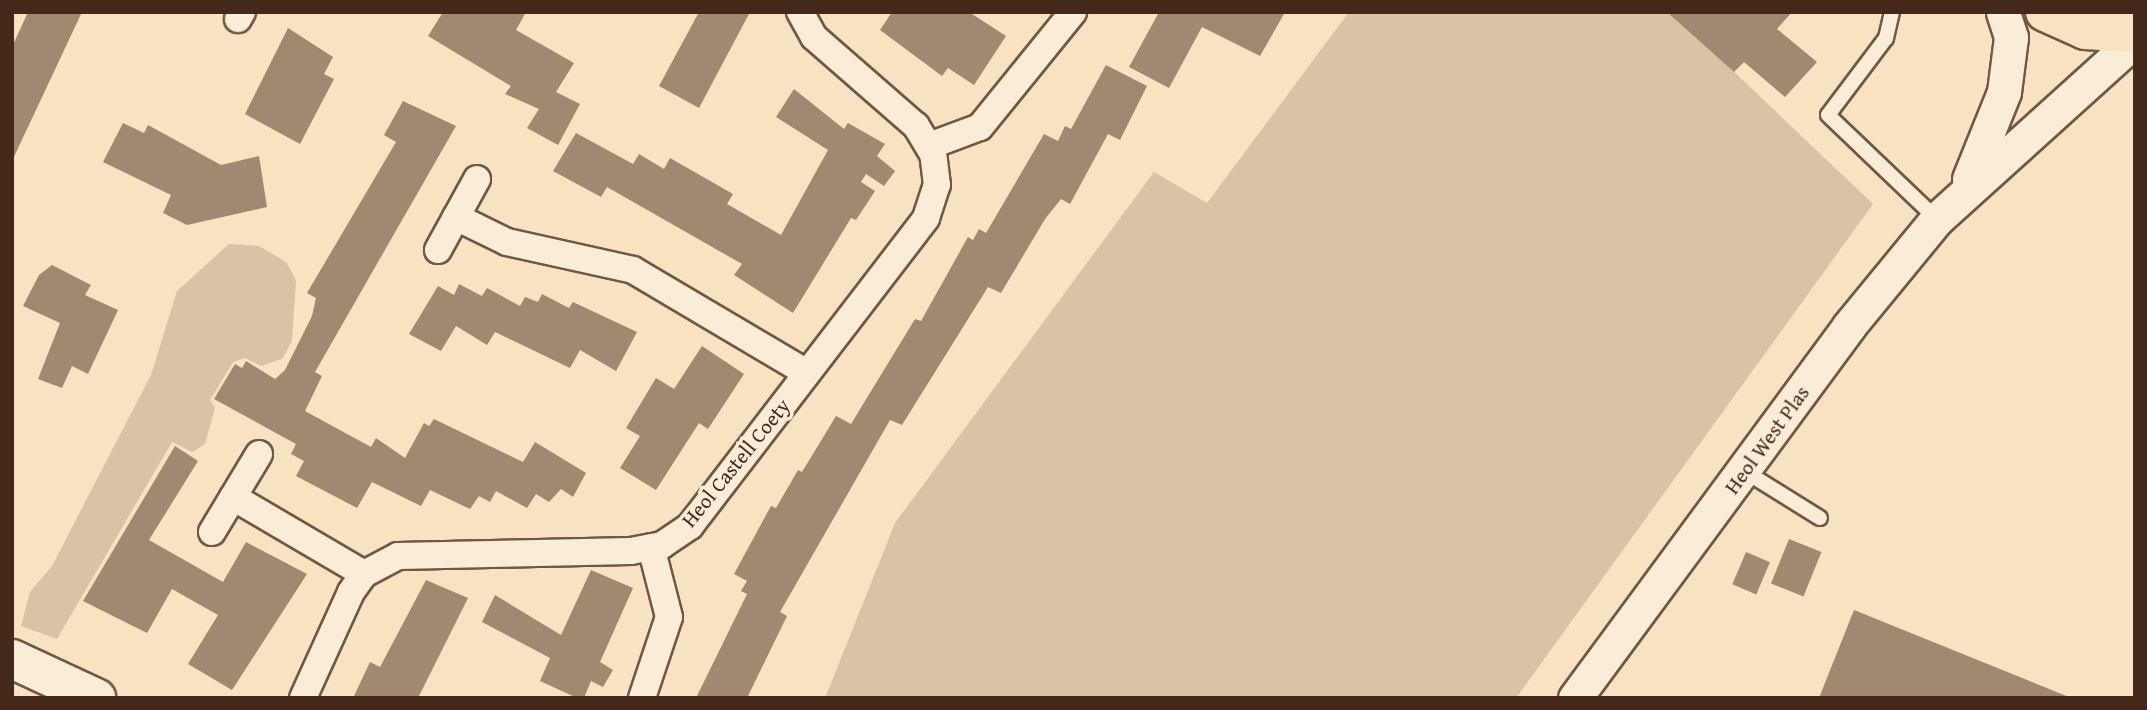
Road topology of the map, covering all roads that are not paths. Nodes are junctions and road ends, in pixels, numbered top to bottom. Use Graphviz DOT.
graph roads {
  1 [pos="800,12"];
  2 [pos="1073,12"];
  3 [pos="1892,12"];
  4 [pos="2003,12"];
  5 [pos="2045,12"];
  6 [pos="2135,33"];
  7 [pos="2135,40"];
  8 [pos="929,146"];
  9 [pos="477,179"];
  10 [pos="1965,188"];
  11 [pos="456,218"];
  12 [pos="1937,219"];
  13 [pos="438,250"];
  14 [pos="807,373"];
  15 [pos="259,454"];
  16 [pos="1746,472"];
  17 [pos="233,497"];
  18 [pos="1819,518"];
  19 [pos="212,532"];
  20 [pos="651,547"];
  21 [pos="364,574"];
  22 [pos="12,659"];
  23 [pos="96,698"];
  24 [pos="303,698"];
  25 [pos="642,698"];
  26 [pos="1575,698"];
  1 -- 8 [label="street, Heol Castell Coety"];
  2 -- 8 [label="street"];
  3 -- 12 [label="lane"];
  4 -- 10 [label="street, Heol West Plas"];
  5 -- 6 [label="main road"];
  7 -- 10 [label="street, Heol West Plas"];
  8 -- 14 [label="street, Heol Castell Coety"];
  9 -- 11 [label="street"];
  10 -- 12 [label="street, Heol West Plas"];
  11 -- 13 [label="street"];
  11 -- 14 [label="street"];
  12 -- 16 [label="street, Heol West Plas"];
  14 -- 20 [label="street, Heol Castell Coety"];
  15 -- 17 [label="street"];
  16 -- 18 [label="lane"];
  16 -- 26 [label="street, Heol West Plas"];
  17 -- 19 [label="street"];
  17 -- 21 [label="street"];
  20 -- 21 [label="street, Heol Castell Coety"];
  20 -- 25 [label="street"];
  21 -- 24 [label="street"];
  22 -- 23 [label="main road"];
}
